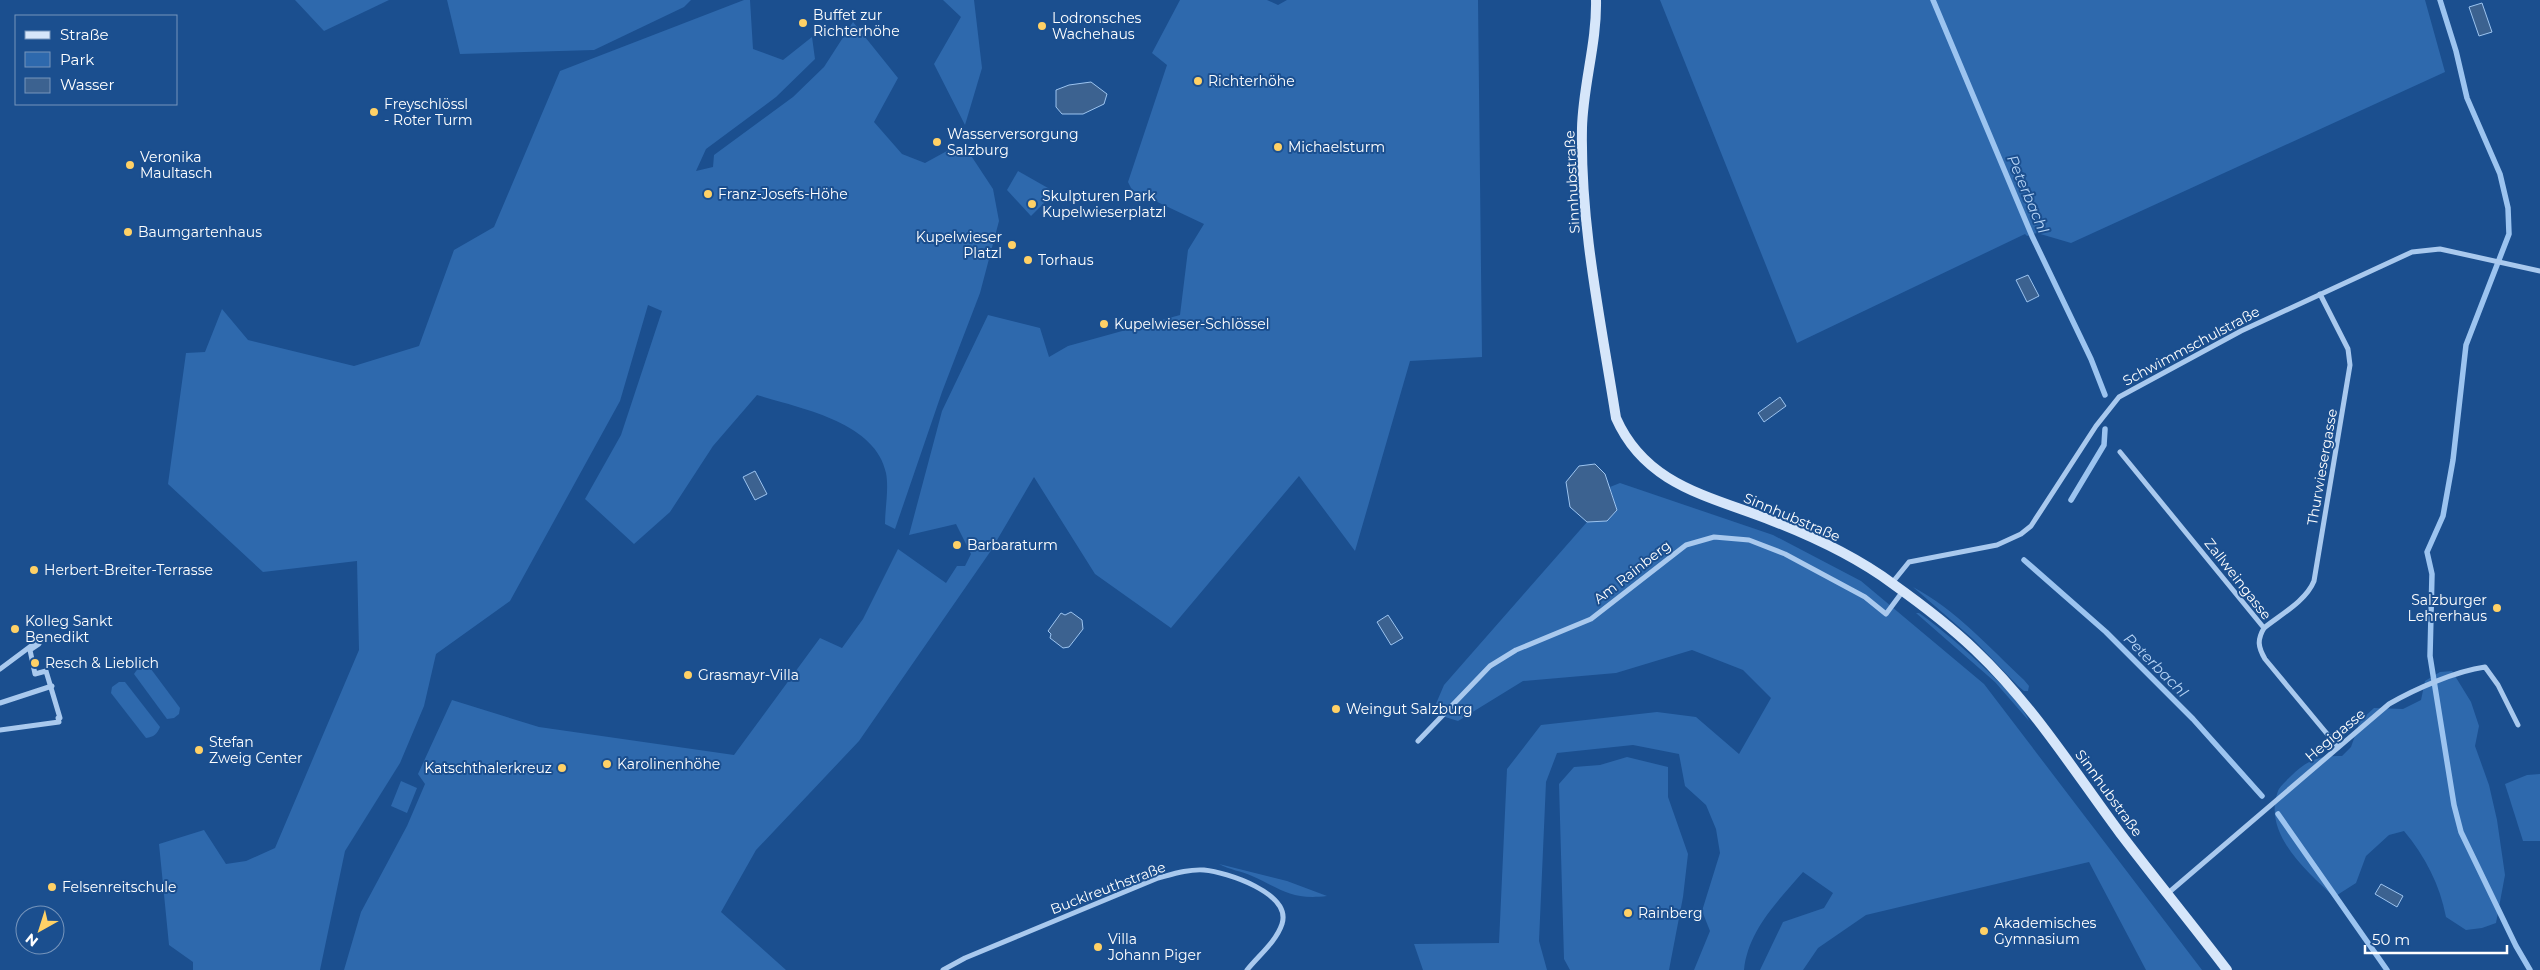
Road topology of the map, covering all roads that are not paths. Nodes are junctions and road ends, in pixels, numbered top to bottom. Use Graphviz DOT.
graph roads {
  1 [pos="1596,0"];
  2 [pos="2540,271"];
  3 [pos="2320,294"];
  4 [pos="2120,452"];
  5 [pos="1892,583"];
  6 [pos="1903,591"];
  7 [pos="2264,628"];
  8 [pos="0,669"];
  9 [pos="52,686"];
  10 [pos="0,703"];
  11 [pos="2518,725"];
  12 [pos="0,730"];
  13 [pos="1418,742"];
  14 [pos="2338,748"];
  15 [pos="2167,894"];
  16 [pos="943,970"];
  17 [pos="1246,970"];
  18 [pos="2227,970"];
  1 -- 5 [label="street, Sinnhubstraße"];
  2 -- 3 [label="street, Schwimmschulstraße"];
  3 -- 5 [label="street, Schwimmschulstraße"];
  3 -- 7 [label="street, Thurwiesergasse"];
  4 -- 7 [label="street, Zallweingasse"];
  5 -- 6 [label="street, Sinnhubstraße"];
  6 -- 13 [label="street, Am Rainberg"];
  6 -- 15 [label="street, Sinnhubstraße"];
  7 -- 14 [label="street, Zallweingasse"];
  8 -- 9 [label="street"];
  9 -- 10 [label="street"];
  9 -- 12 [label="street"];
  11 -- 14 [label="street, Hegigasse"];
  14 -- 15 [label="street, Hegigasse"];
  15 -- 18 [label="street, Sinnhubstraße"];
  16 -- 17 [label="street, Bucklreuthstraße"];
}
